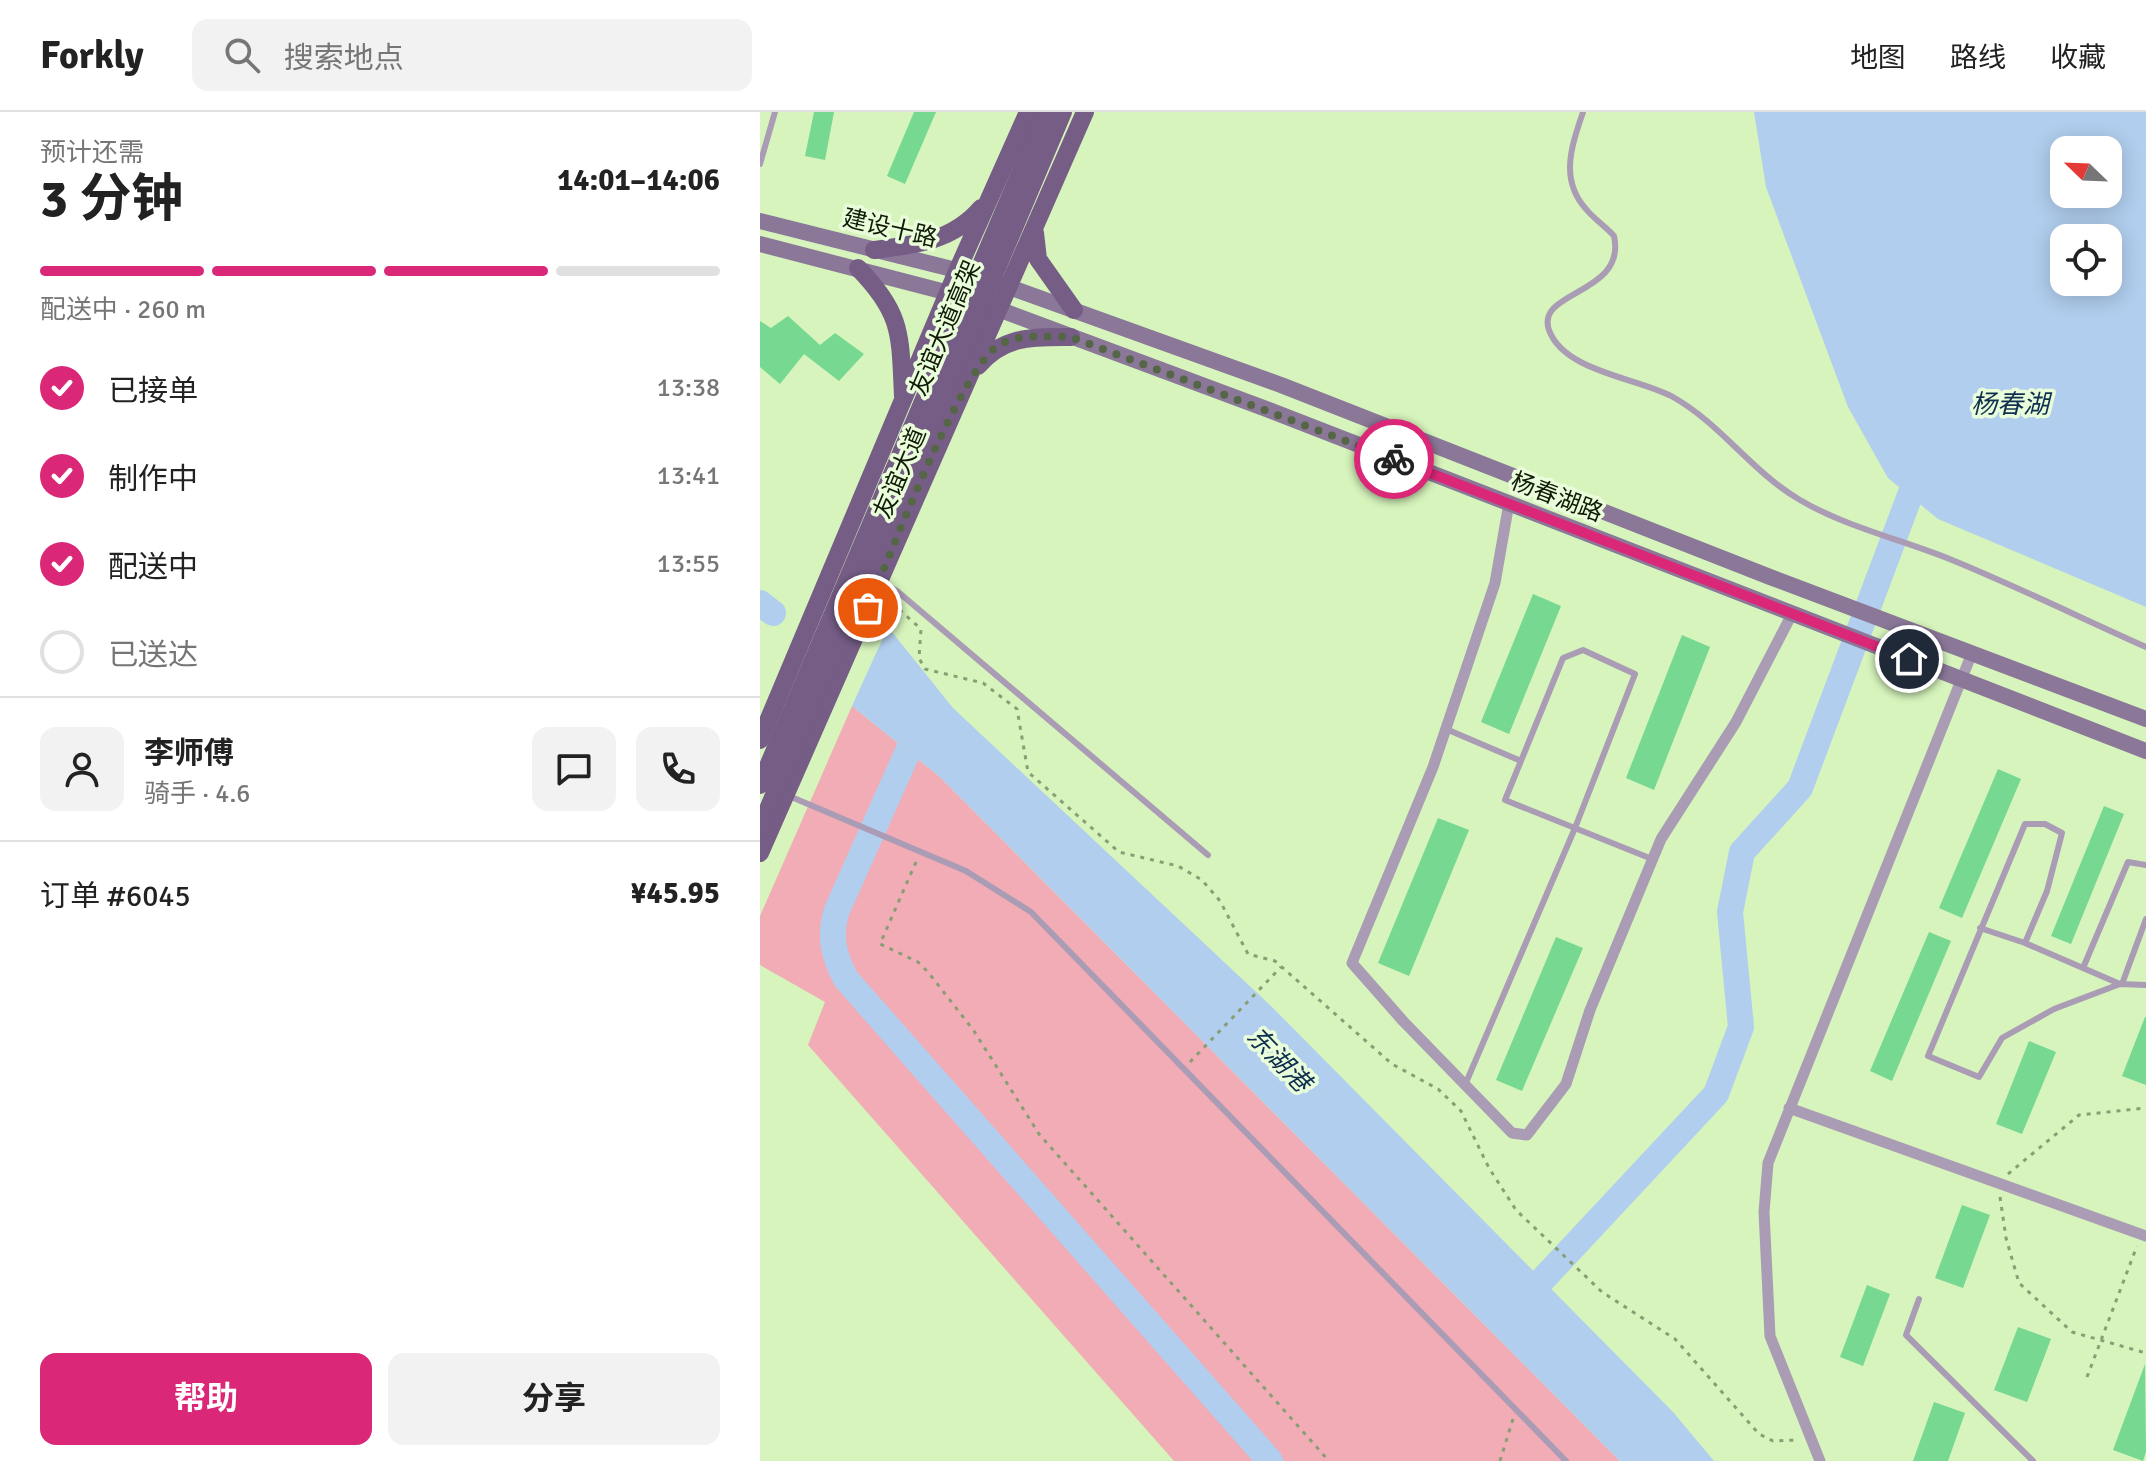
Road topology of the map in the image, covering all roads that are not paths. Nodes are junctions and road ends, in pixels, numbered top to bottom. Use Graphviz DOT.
graph roads {
  1 [pos="775,112"];
  2 [pos="1028,112"];
  3 [pos="1046,112"];
  4 [pos="1063,112"];
  5 [pos="1085,112"];
  6 [pos="1583,112"];
  7 [pos="760,164"];
  8 [pos="993,193"];
  9 [pos="760,221"];
  10 [pos="1037,224"];
  11 [pos="760,244"];
  12 [pos="874,250"];
  13 [pos="858,268"];
  14 [pos="958,269"];
  15 [pos="1008,286"];
  16 [pos="949,293"];
  17 [pos="998,309"];
  18 [pos="1074,310"];
  19 [pos="1071,337"];
  20 [pos="903,403"];
  21 [pos="940,439"];
  22 [pos="1509,503"];
  23 [pos="880,582"];
  24 [pos="1792,614"];
  25 [pos="2146,647"];
  26 [pos="1972,653"];
  27 [pos="1962,680"];
  28 [pos="2146,719"];
  29 [pos="1446,729"];
  30 [pos="760,740"];
  31 [pos="2146,751"];
  32 [pos="1521,761"];
  33 [pos="760,785"];
  34 [pos="786,795"];
  35 [pos="760,828"];
  36 [pos="1575,828"];
  37 [pos="760,853"];
  38 [pos="1208,855"];
  39 [pos="1653,859"];
  40 [pos="2146,865"];
  41 [pos="2146,919"];
  42 [pos="1980,928"];
  43 [pos="2025,943"];
  44 [pos="2083,968"];
  45 [pos="2121,984"];
  46 [pos="2146,985"];
  47 [pos="1465,1085"];
  48 [pos="1789,1108"];
  49 [pos="2144,1235"];
  50 [pos="1919,1299"];
  51 [pos="1566,1461"];
  52 [pos="1820,1461"];
  53 [pos="2033,1461"];
  1 -- 7 [label="lane"];
  2 -- 8 [label="main road, 友谊大道"];
  3 -- 33 [label="main road, 友谊大道高架, bridge"];
  4 -- 35 [label="main road, 友谊大道高架, bridge"];
  5 -- 10 [label="main road, 友谊大道"];
  6 -- 25 [label="lane"];
  8 -- 12 [label="main road"];
  8 -- 14 [label="main road, 友谊大道"];
  9 -- 12 [label="main road, 建设十路"];
  10 -- 15 [label="main road, 友谊大道"];
  10 -- 18 [label="main road"];
  11 -- 13 [label="main road, 建设十路"];
  12 -- 14 [label="main road, 建设十路"];
  13 -- 16 [label="main road, 建设十路"];
  13 -- 20 [label="main road"];
  14 -- 15 [label="main road, 建设十路"];
  14 -- 16 [label="main road, 友谊大道"];
  15 -- 17 [label="main road, 友谊大道"];
  15 -- 18 [label="main road, 杨春湖路"];
  16 -- 17 [label="main road, 杨春湖路"];
  16 -- 20 [label="main road, 友谊大道"];
  17 -- 19 [label="main road, 杨春湖路"];
  17 -- 21 [label="main road, 友谊大道"];
  18 -- 26 [label="main road, 杨春湖路"];
  19 -- 21 [label="main road"];
  19 -- 22 [label="main road, 杨春湖路"];
  20 -- 30 [label="main road, 友谊大道"];
  21 -- 23 [label="main road, 友谊大道"];
  22 -- 24 [label="main road, 杨春湖路"];
  22 -- 29 [label="street"];
  23 -- 34 [label="main road, 友谊大道"];
  23 -- 38 [label="lane"];
  24 -- 27 [label="main road, 杨春湖路"];
  24 -- 39 [label="street"];
  26 -- 27 [label="street"];
  26 -- 28 [label="main road, 杨春湖路"];
  27 -- 31 [label="main road, 杨春湖路"];
  27 -- 48 [label="street"];
  29 -- 32 [label="lane"];
  29 -- 47 [label="street"];
  32 -- 36 [label="lane"];
  32 -- 36 [label="lane"];
  34 -- 37 [label="main road, 友谊大道"];
  34 -- 51 [label="lane"];
  36 -- 39 [label="lane"];
  36 -- 47 [label="lane"];
  39 -- 47 [label="street"];
  40 -- 44 [label="lane"];
  41 -- 45 [label="lane"];
  42 -- 43 [label="lane"];
  42 -- 43 [label="lane"];
  42 -- 45 [label="lane"];
  43 -- 44 [label="lane"];
  44 -- 45 [label="lane"];
  45 -- 46 [label="lane"];
  48 -- 49 [label="street"];
  48 -- 52 [label="street"];
  50 -- 53 [label="lane"];
}
